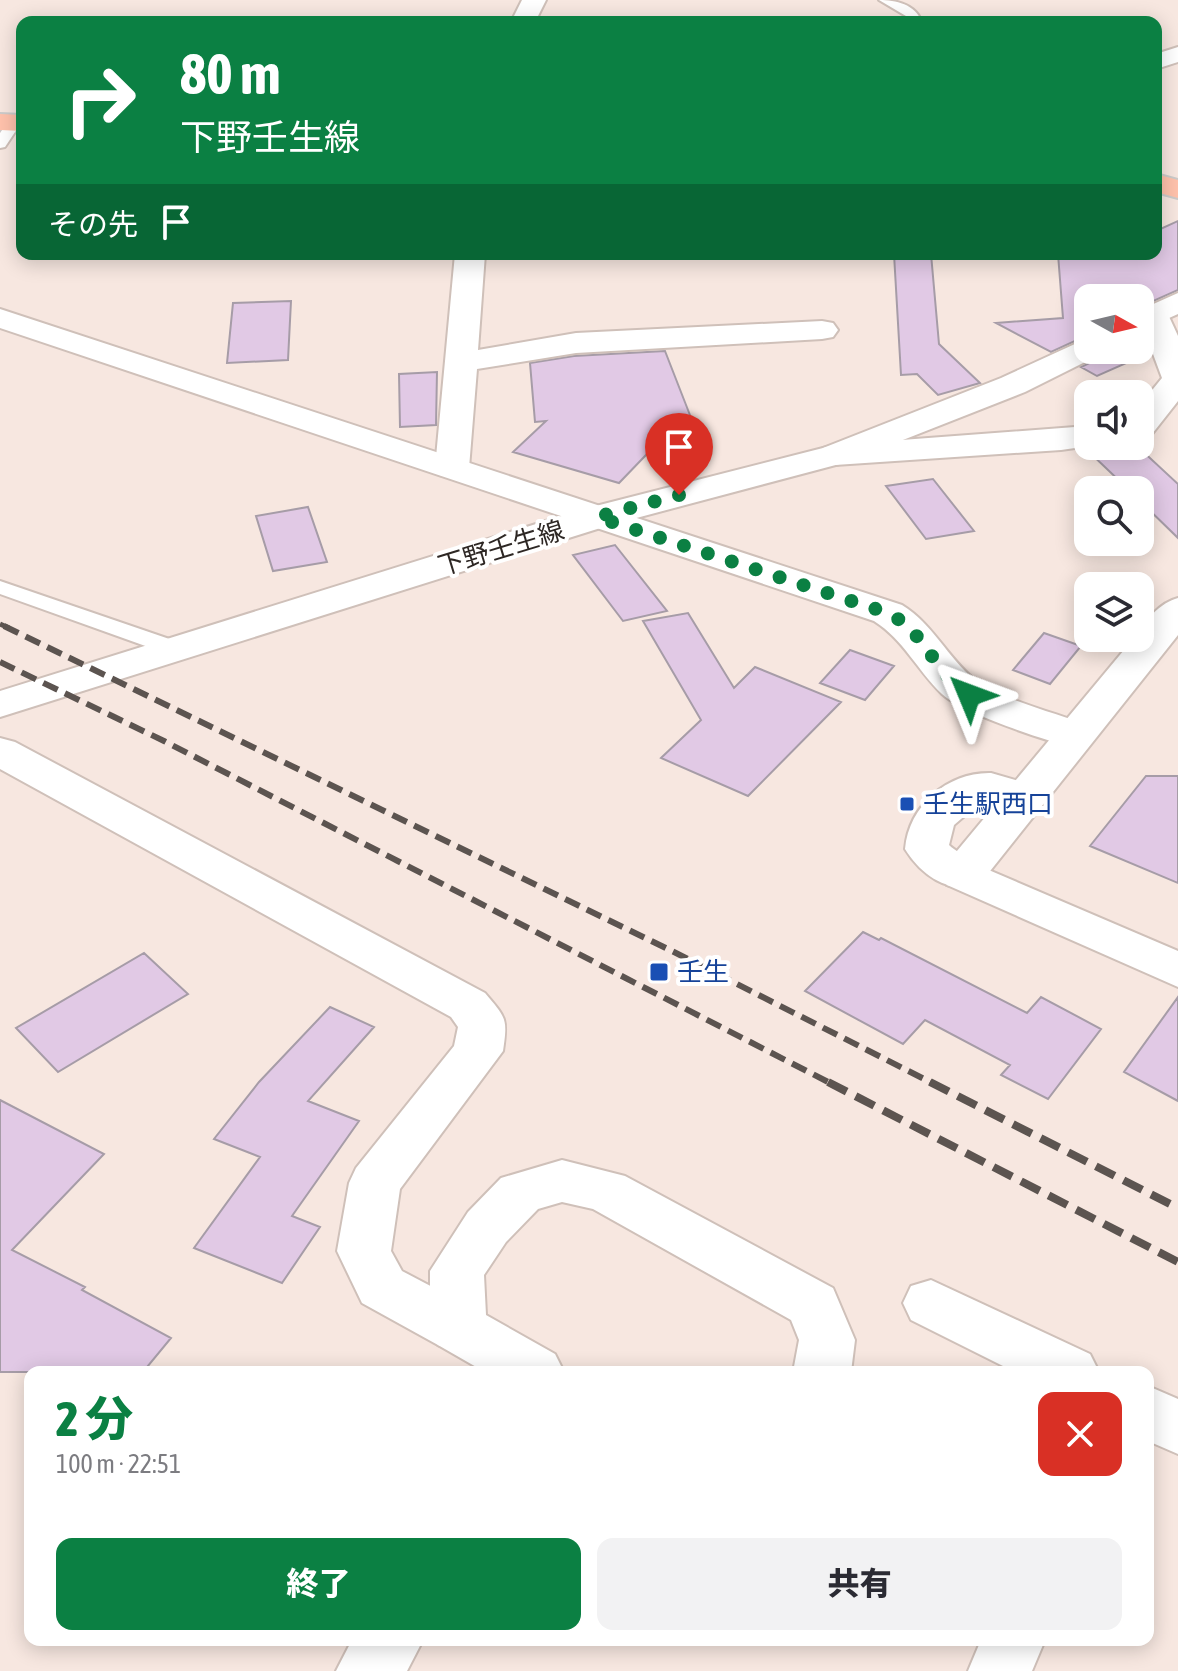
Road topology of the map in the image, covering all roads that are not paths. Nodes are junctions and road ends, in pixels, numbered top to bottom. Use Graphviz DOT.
graph roads {
  1 [pos="885,0"];
  2 [pos="913,16"];
  3 [pos="470,260"];
  4 [pos="1157,313"];
  5 [pos="0,318"];
  6 [pos="822,330"];
  7 [pos="1074,355"];
  8 [pos="461,362"];
  9 [pos="1178,378"];
  10 [pos="1154,409"];
  11 [pos="1074,438"];
  12 [pos="835,455"];
  13 [pos="452,468"];
  14 [pos="597,517"];
  15 [pos="0,587"];
  16 [pos="1178,610"];
  17 [pos="173,648"];
  18 [pos="0,704"];
  19 [pos="1075,735"];
  20 [pos="0,751"];
  21 [pos="1025,797"];
  22 [pos="963,874"];
  23 [pos="1178,970"];
  24 [pos="931,1303"];
  25 [pos="458,1328"];
  26 [pos="524,1366"];
  27 [pos="823,1366"];
  28 [pos="1058,1366"];
  29 [pos="1154,1415"];
  30 [pos="1178,1428"];
  31 [pos="387,1646"];
  32 [pos="1010,1646"];
  33 [pos="368,1671"];
  34 [pos="1000,1671"];
  1 -- 2 [label="lane"];
  3 -- 8 [label="street"];
  4 -- 9 [label="street"];
  5 -- 13 [label="street"];
  6 -- 8 [label="street"];
  7 -- 12 [label="street, 下野壬生線"];
  8 -- 13 [label="street"];
  9 -- 10 [label="street"];
  11 -- 12 [label="street"];
  12 -- 14 [label="street, 下野壬生線"];
  13 -- 14 [label="street"];
  14 -- 17 [label="street, 下野壬生線"];
  14 -- 19 [label="street"];
  15 -- 17 [label="lane"];
  16 -- 19 [label="street"];
  17 -- 18 [label="street, 下野壬生線"];
  19 -- 21 [label="street"];
  20 -- 25 [label="street"];
  21 -- 22 [label="street"];
  21 -- 22 [label="street"];
  22 -- 23 [label="street"];
  24 -- 28 [label="street"];
  25 -- 26 [label="street"];
  25 -- 27 [label="street"];
  29 -- 30 [label="street"];
  31 -- 33 [label="street"];
  32 -- 34 [label="street"];
}
